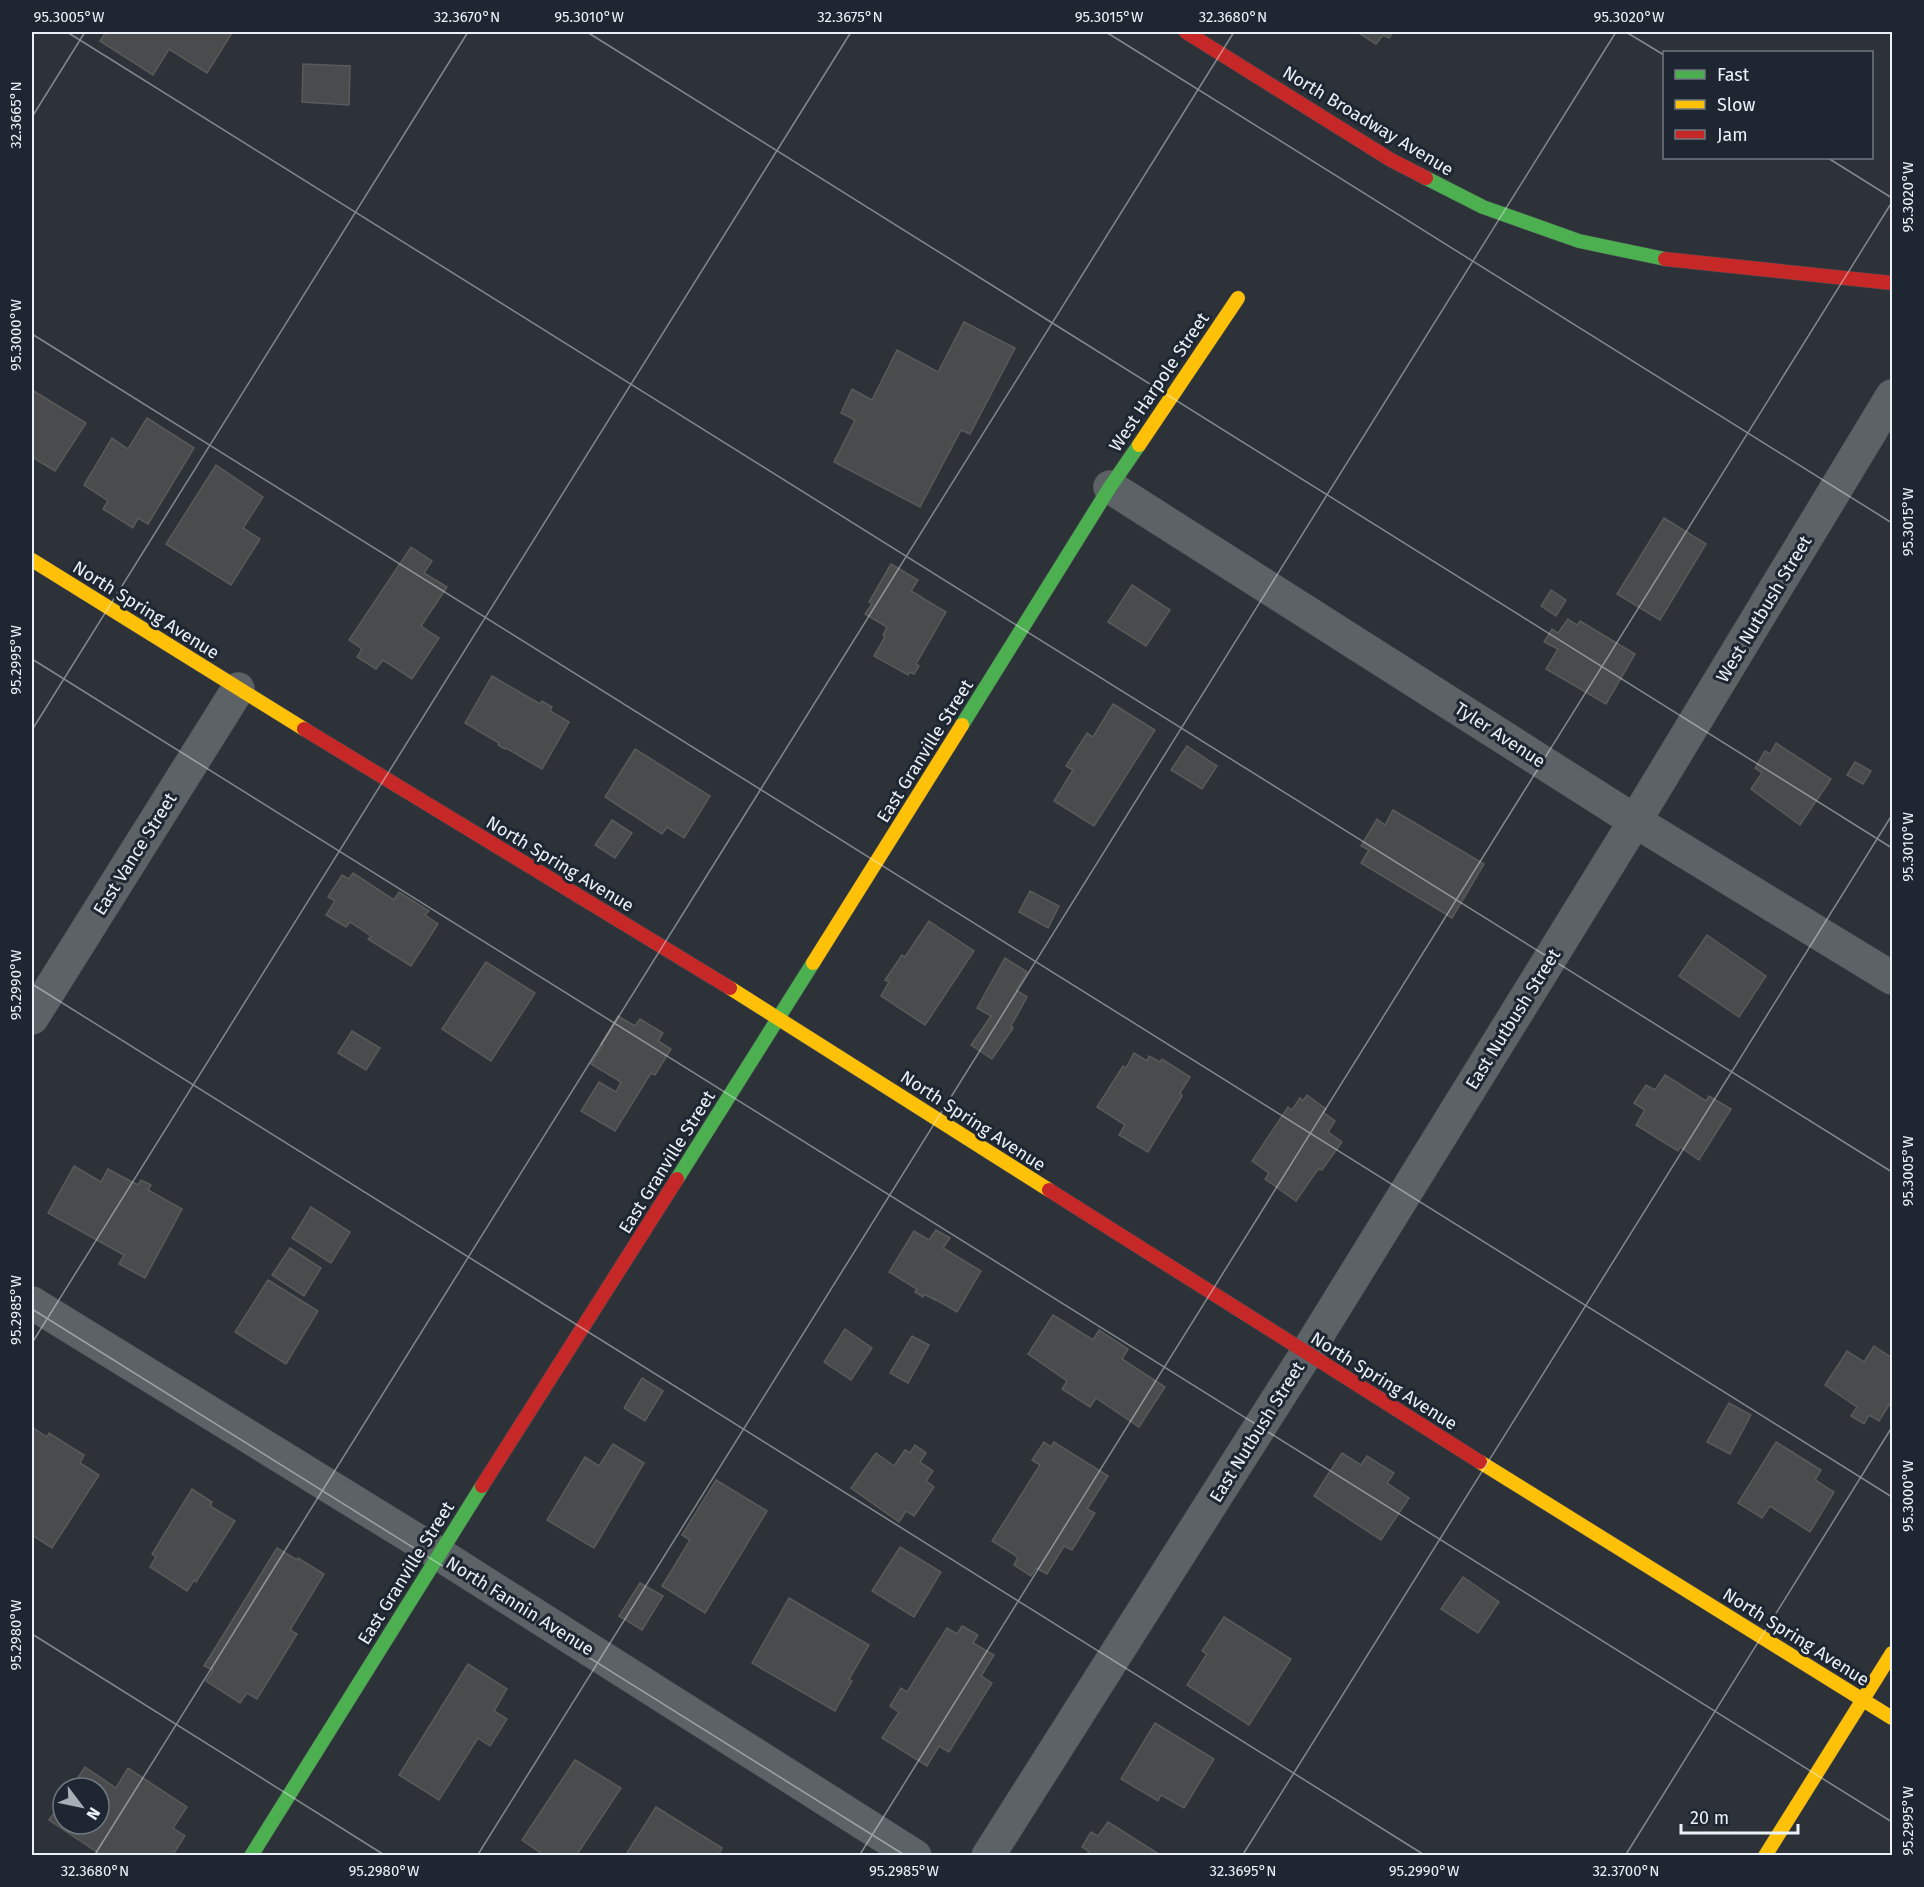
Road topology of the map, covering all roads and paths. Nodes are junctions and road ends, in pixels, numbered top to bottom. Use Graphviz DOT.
graph roads {
  1 [pos="1186,32"];
  2 [pos="1893,283"];
  3 [pos="1238,298"];
  4 [pos="1893,396"];
  5 [pos="1110,487"];
  6 [pos="32,560"];
  7 [pos="238,689"];
  8 [pos="1635,821"];
  9 [pos="1893,978"];
  10 [pos="32,1018"];
  11 [pos="779,1018"];
  12 [pos="32,1303"];
  13 [pos="1306,1354"];
  14 [pos="439,1554"];
  15 [pos="1893,1653"];
  16 [pos="1863,1700"];
  17 [pos="1893,1718"];
  18 [pos="251,1856"];
  19 [pos="915,1856"];
  20 [pos="988,1856"];
  21 [pos="1765,1856"];
  1 -- 2 [label="street, North Broadway Avenue"];
  3 -- 5 [label="street, West Harpole Street"];
  4 -- 8 [label="street, West Nutbush Street"];
  5 -- 8 [label="street, Tyler Avenue"];
  5 -- 11 [label="street, East Granville Street"];
  6 -- 7 [label="street, North Spring Avenue"];
  7 -- 10 [label="street, East Vance Street"];
  7 -- 11 [label="street, North Spring Avenue"];
  8 -- 9 [label="street, Tyler Avenue"];
  8 -- 13 [label="street, East Nutbush Street"];
  11 -- 13 [label="street, North Spring Avenue"];
  11 -- 14 [label="street, East Granville Street"];
  12 -- 14 [label="street, North Fannin Avenue"];
  13 -- 16 [label="street, North Spring Avenue"];
  13 -- 20 [label="street, East Nutbush Street"];
  14 -- 18 [label="street, East Granville Street"];
  14 -- 19 [label="street, North Fannin Avenue"];
  15 -- 16 [label="street"];
  16 -- 17 [label="street, North Spring Avenue"];
  16 -- 21 [label="street"];
}
